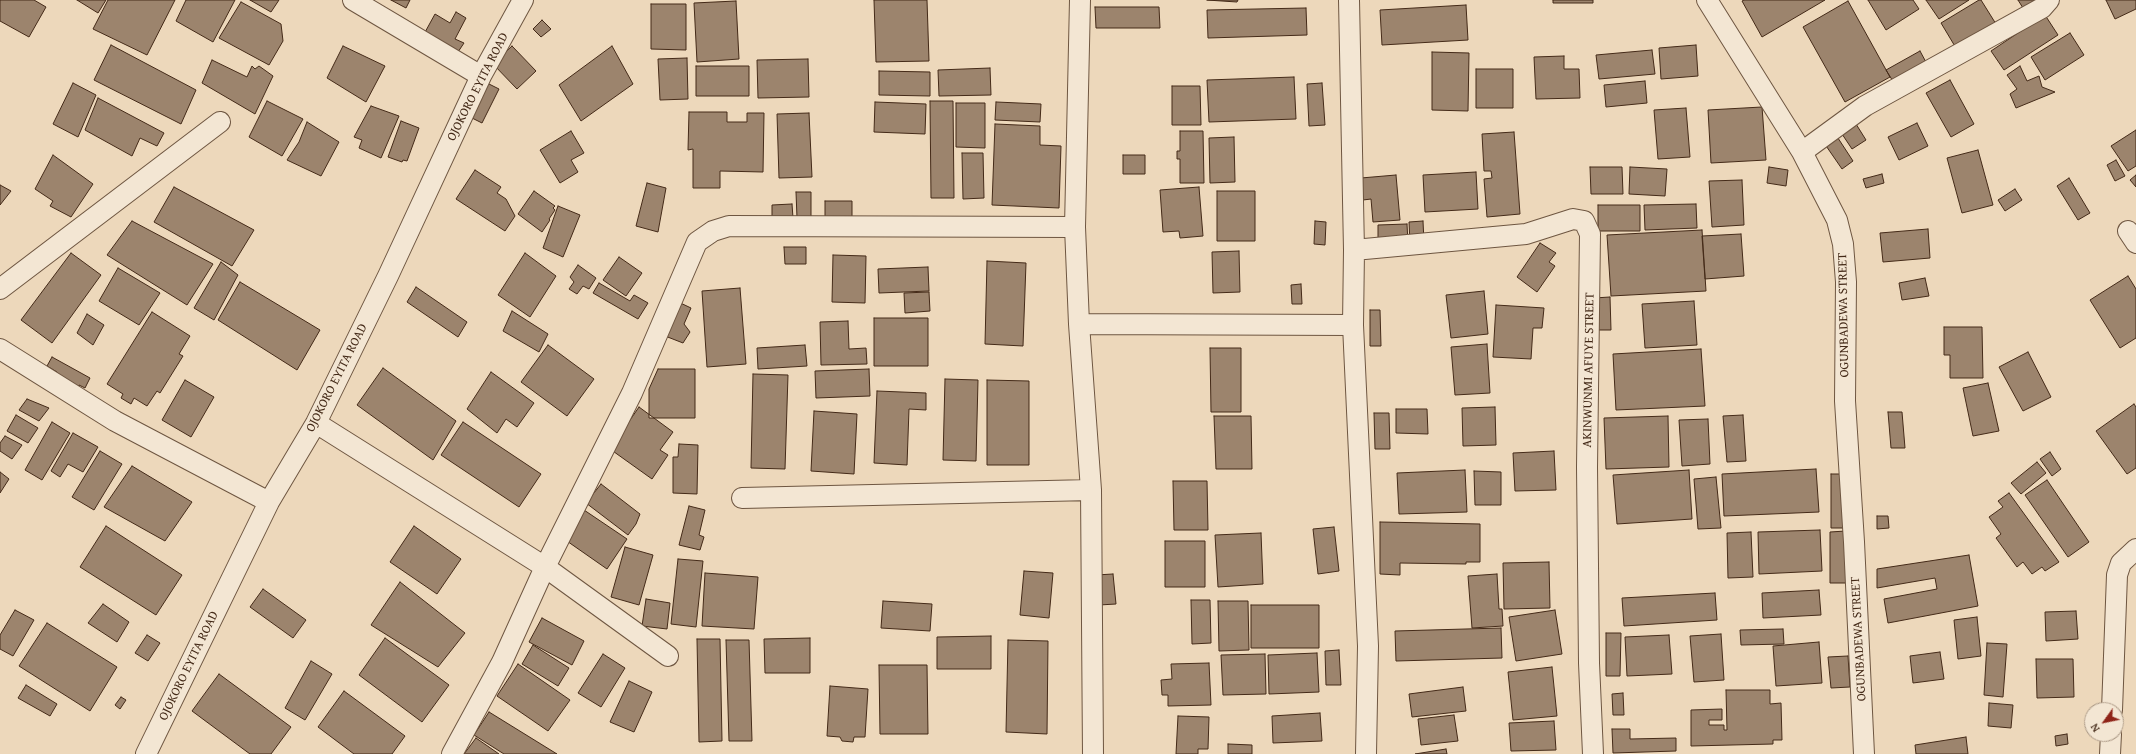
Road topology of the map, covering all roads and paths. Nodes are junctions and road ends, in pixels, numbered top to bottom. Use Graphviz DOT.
graph roads {
  1 [pos="353,0"];
  2 [pos="524,0"];
  3 [pos="1080,0"];
  4 [pos="1349,0"];
  5 [pos="1707,0"];
  6 [pos="2049,0"];
  7 [pos="481,76"];
  8 [pos="220,122"];
  9 [pos="1802,152"];
  10 [pos="1076,226"];
  11 [pos="1354,250"];
  12 [pos="0,289"];
  13 [pos="1079,324"];
  14 [pos="1353,325"];
  15 [pos="0,349"];
  16 [pos="316,423"];
  17 [pos="1091,490"];
  18 [pos="742,498"];
  19 [pos="269,502"];
  20 [pos="2136,549"];
  21 [pos="545,567"];
  22 [pos="668,656"];
  23 [pos="2112,702"];
  24 [pos="2111,742"];
  25 [pos="146,754"];
  26 [pos="452,754"];
  27 [pos="1093,754"];
  28 [pos="1366,754"];
  29 [pos="1593,754"];
  30 [pos="1864,754"];
  31 [pos="2110,754"];
  1 -- 7 [label="street"];
  2 -- 7 [label="street, OJOKORO EYITA ROAD"];
  3 -- 10 [label="street"];
  4 -- 11 [label="street"];
  5 -- 9 [label="street, OGUNBADEWA STREET"];
  6 -- 9 [label="street"];
  7 -- 16 [label="street, OJOKORO EYITA ROAD"];
  8 -- 12 [label="street"];
  9 -- 30 [label="street, OGUNBADEWA STREET"];
  10 -- 13 [label="street"];
  10 -- 21 [label="street"];
  11 -- 14 [label="street"];
  11 -- 29 [label="street, AKINWUNMI AFUYE STREET"];
  13 -- 14 [label="street"];
  13 -- 17 [label="street"];
  14 -- 28 [label="street"];
  15 -- 19 [label="street"];
  16 -- 19 [label="street, OJOKORO EYITA ROAD"];
  16 -- 21 [label="street"];
  17 -- 18 [label="street"];
  17 -- 27 [label="street"];
  19 -- 25 [label="street, OJOKORO EYITA ROAD"];
  20 -- 23 [label="street"];
  21 -- 22 [label="street"];
  21 -- 26 [label="street"];
  24 -- 31 [label="street"];
}
